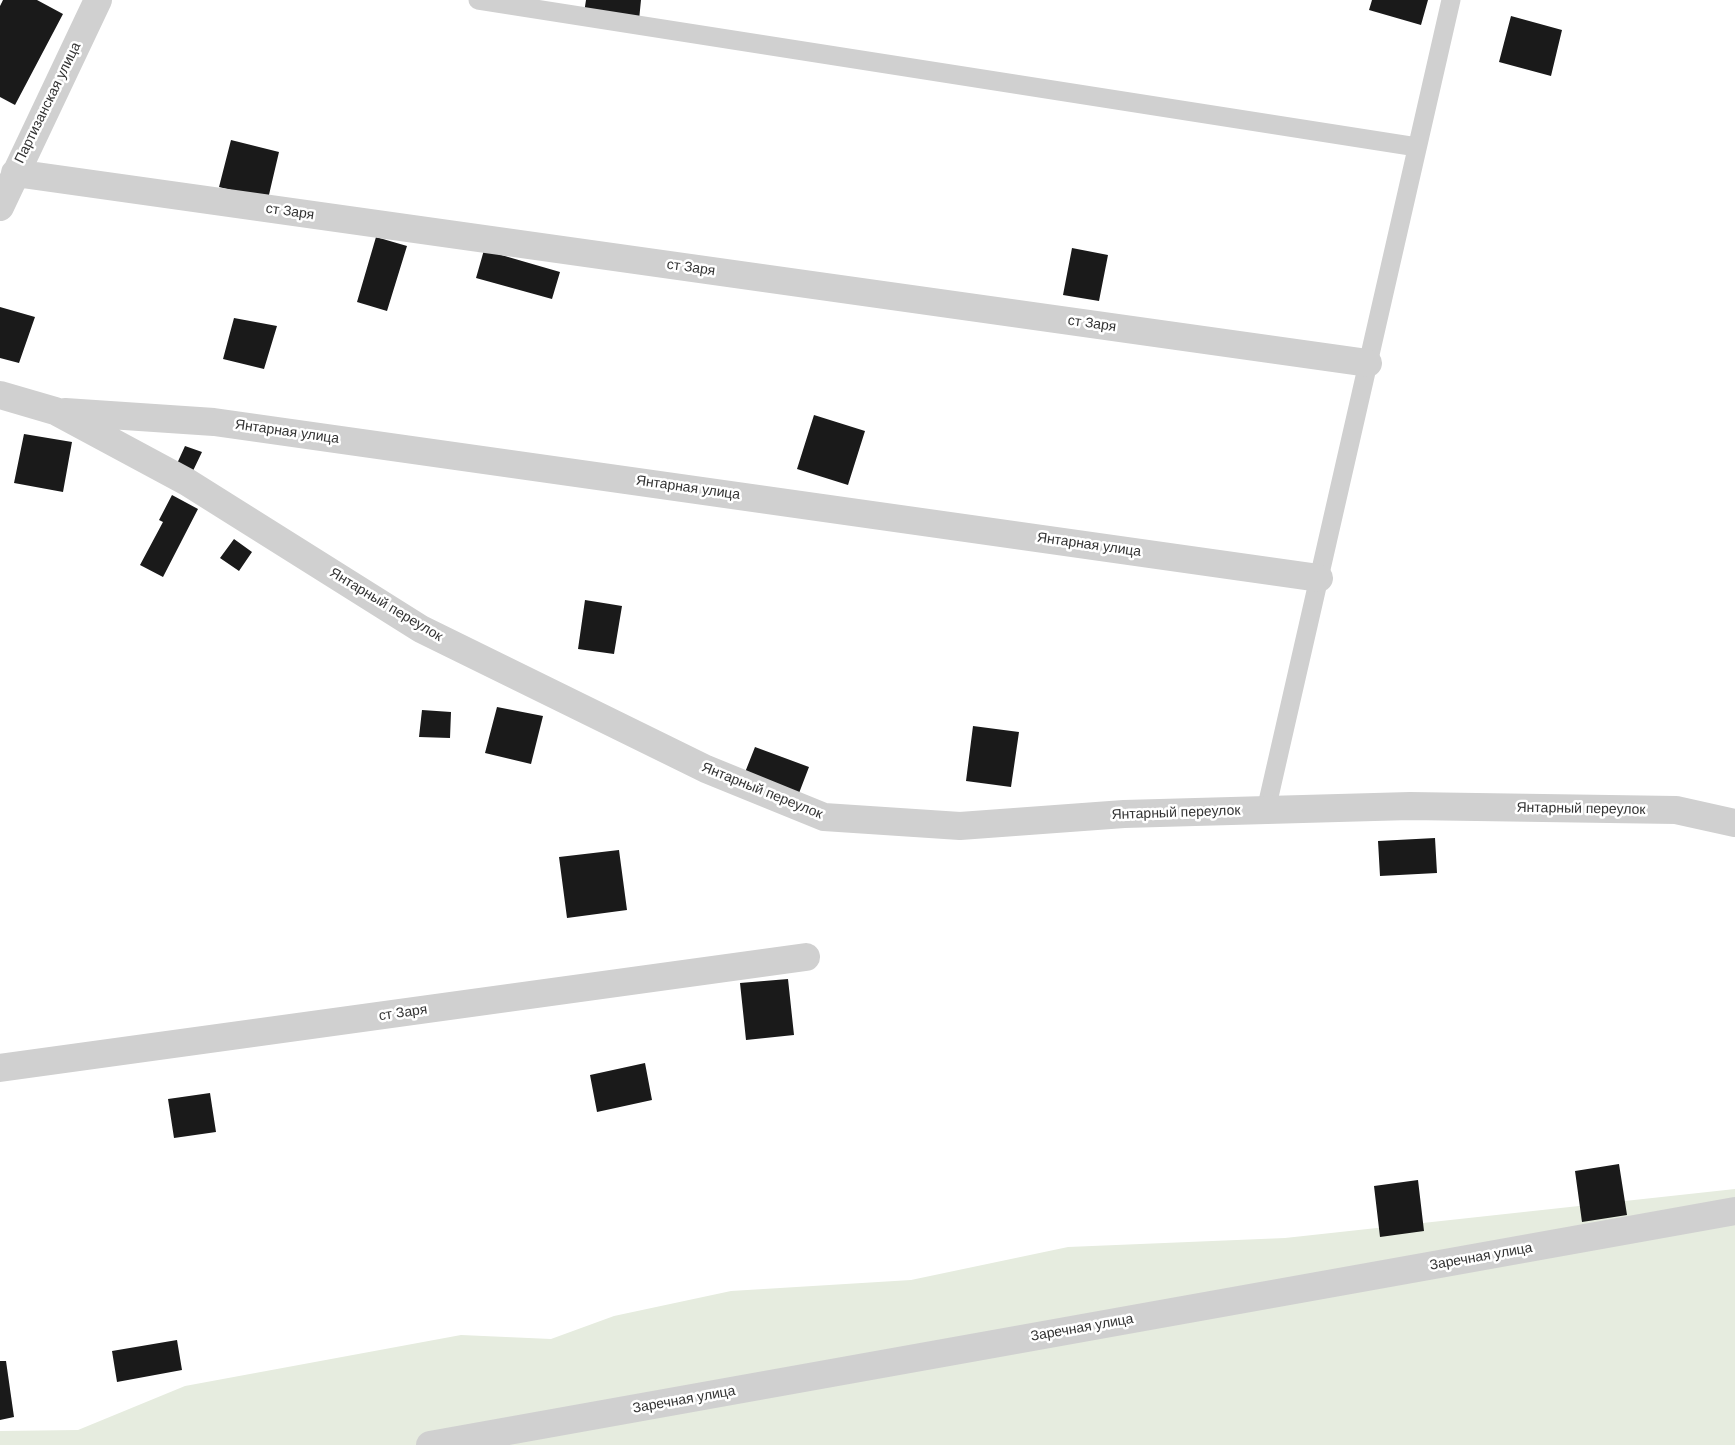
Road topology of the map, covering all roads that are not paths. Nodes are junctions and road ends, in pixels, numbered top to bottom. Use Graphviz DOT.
graph roads {
  1 [pos="98,0"];
  2 [pos="478,0"];
  3 [pos="1451,0"];
  4 [pos="1417,147"];
  5 [pos="15,173"];
  6 [pos="0,207"];
  7 [pos="1368,363"];
  8 [pos="0,395"];
  9 [pos="55,411"];
  10 [pos="1319,578"];
  11 [pos="1266,810"];
  12 [pos="1735,824"];
  13 [pos="806,957"];
  14 [pos="0,1068"];
  15 [pos="1735,1212"];
  16 [pos="430,1445"];
  1 -- 5 [label="street, Партизанская улица"];
  2 -- 4 [label="lane"];
  3 -- 4 [label="lane"];
  4 -- 7 [label="lane"];
  5 -- 6 [label="street, Партизанская улица"];
  5 -- 7 [label="street, ст Заря"];
  7 -- 10 [label="lane"];
  8 -- 9 [label="street, Янтарный переулок"];
  9 -- 10 [label="street, Янтарная улица"];
  9 -- 11 [label="street, Янтарный переулок"];
  10 -- 11 [label="lane"];
  11 -- 12 [label="street, Янтарный переулок"];
  13 -- 14 [label="street, ст Заря"];
  15 -- 16 [label="street, Заречная улица"];
}
